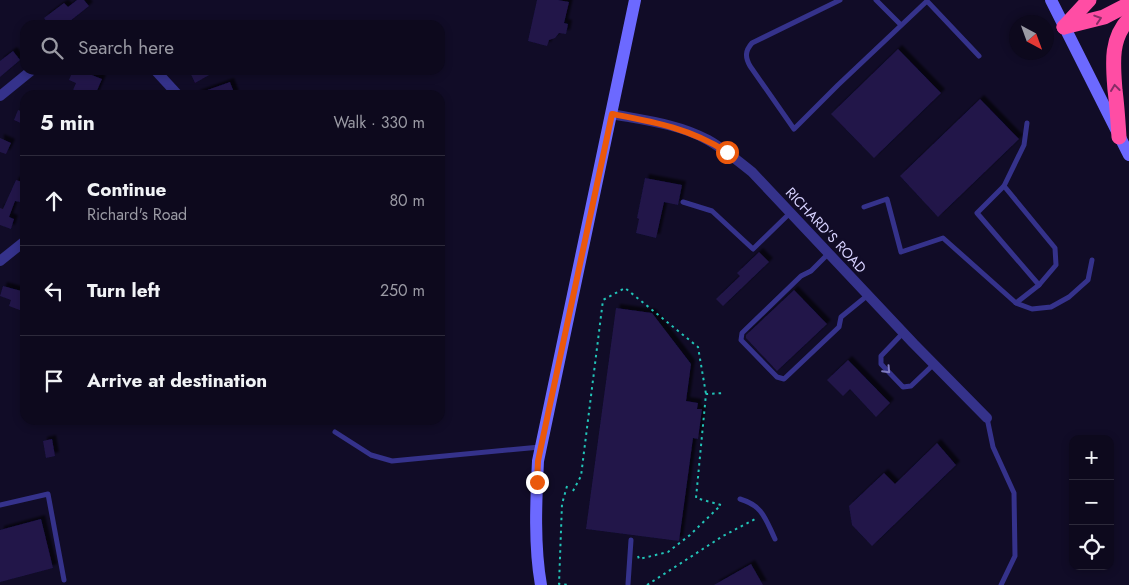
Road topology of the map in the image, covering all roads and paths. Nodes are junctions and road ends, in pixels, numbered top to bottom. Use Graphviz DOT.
graph roads {
  1 [pos="635,0"];
  2 [pos="840,0"];
  3 [pos="876,0"];
  4 [pos="1051,0"];
  5 [pos="1088,0"];
  6 [pos="1129,4"];
  7 [pos="1129,19"];
  8 [pos="901,25"];
  9 [pos="1064,27"];
  10 [pos="979,56"];
  11 [pos="26,75"];
  12 [pos="160,75"];
  13 [pos="173,90"];
  14 [pos="0,96"];
  15 [pos="612,114"];
  16 [pos="1027,123"];
  17 [pos="1119,137"];
  18 [pos="1129,156"];
  19 [pos="1004,186"];
  20 [pos="683,202"];
  21 [pos="864,207"];
  22 [pos="790,212"];
  23 [pos="20,245"];
  24 [pos="829,253"];
  25 [pos="1092,260"];
  26 [pos="0,261"];
  27 [pos="1039,285"];
  28 [pos="868,294"];
  29 [pos="1016,303"];
  30 [pos="904,333"];
  31 [pos="934,364"];
  32 [pos="724,393"];
  33 [pos="706,394"];
  34 [pos="987,418"];
  35 [pos="335,432"];
  36 [pos="541,447"];
  37 [pos="568,486"];
  38 [pos="573,491"];
  39 [pos="740,498"];
  40 [pos="0,505"];
  41 [pos="764,515"];
  42 [pos="775,539"];
  43 [pos="631,540"];
  44 [pos="64,580"];
  45 [pos="628,584"];
  46 [pos="541,585"];
  47 [pos="570,585"];
  48 [pos="647,585"];
  49 [pos="1001,585"];
  1 -- 15 [label="street"];
  2 -- 8 [label="lane"];
  3 -- 8 [label="lane"];
  4 -- 9 [label="street"];
  5 -- 9 [label="highway"];
  9 -- 6 [label="highway, one-way"];
  17 -- 7 [label="highway, one-way"];
  8 -- 10 [label="lane"];
  9 -- 17 [label="street"];
  11 -- 14 [label="street"];
  12 -- 13 [label="street"];
  15 -- 22 [label="street, RICHARD'S ROAD"];
  15 -- 36 [label="street"];
  16 -- 19 [label="lane"];
  17 -- 18 [label="street"];
  19 -- 27 [label="lane"];
  19 -- 27 [label="lane"];
  20 -- 22 [label="lane"];
  21 -- 29 [label="lane"];
  22 -- 24 [label="street, RICHARD'S ROAD"];
  23 -- 26 [label="street"];
  24 -- 28 [label="street, RICHARD'S ROAD"];
  24 -- 28 [label="lane"];
  25 -- 29 [label="lane"];
  27 -- 29 [label="lane"];
  28 -- 30 [label="street, RICHARD'S ROAD"];
  30 -- 31 [label="street, RICHARD'S ROAD"];
  30 -- 31 [label="lane, one-way"];
  31 -- 34 [label="street, RICHARD'S ROAD"];
  32 -- 33 [label="path"];
  33 -- 38 [label="path"];
  33 -- 43 [label="path"];
  34 -- 49 [label="lane"];
  35 -- 36 [label="lane"];
  36 -- 46 [label="street"];
  37 -- 47 [label="path"];
  39 -- 41 [label="lane"];
  40 -- 44 [label="lane"];
  41 -- 42 [label="lane"];
  41 -- 48 [label="path"];
  43 -- 45 [label="lane"];
}
